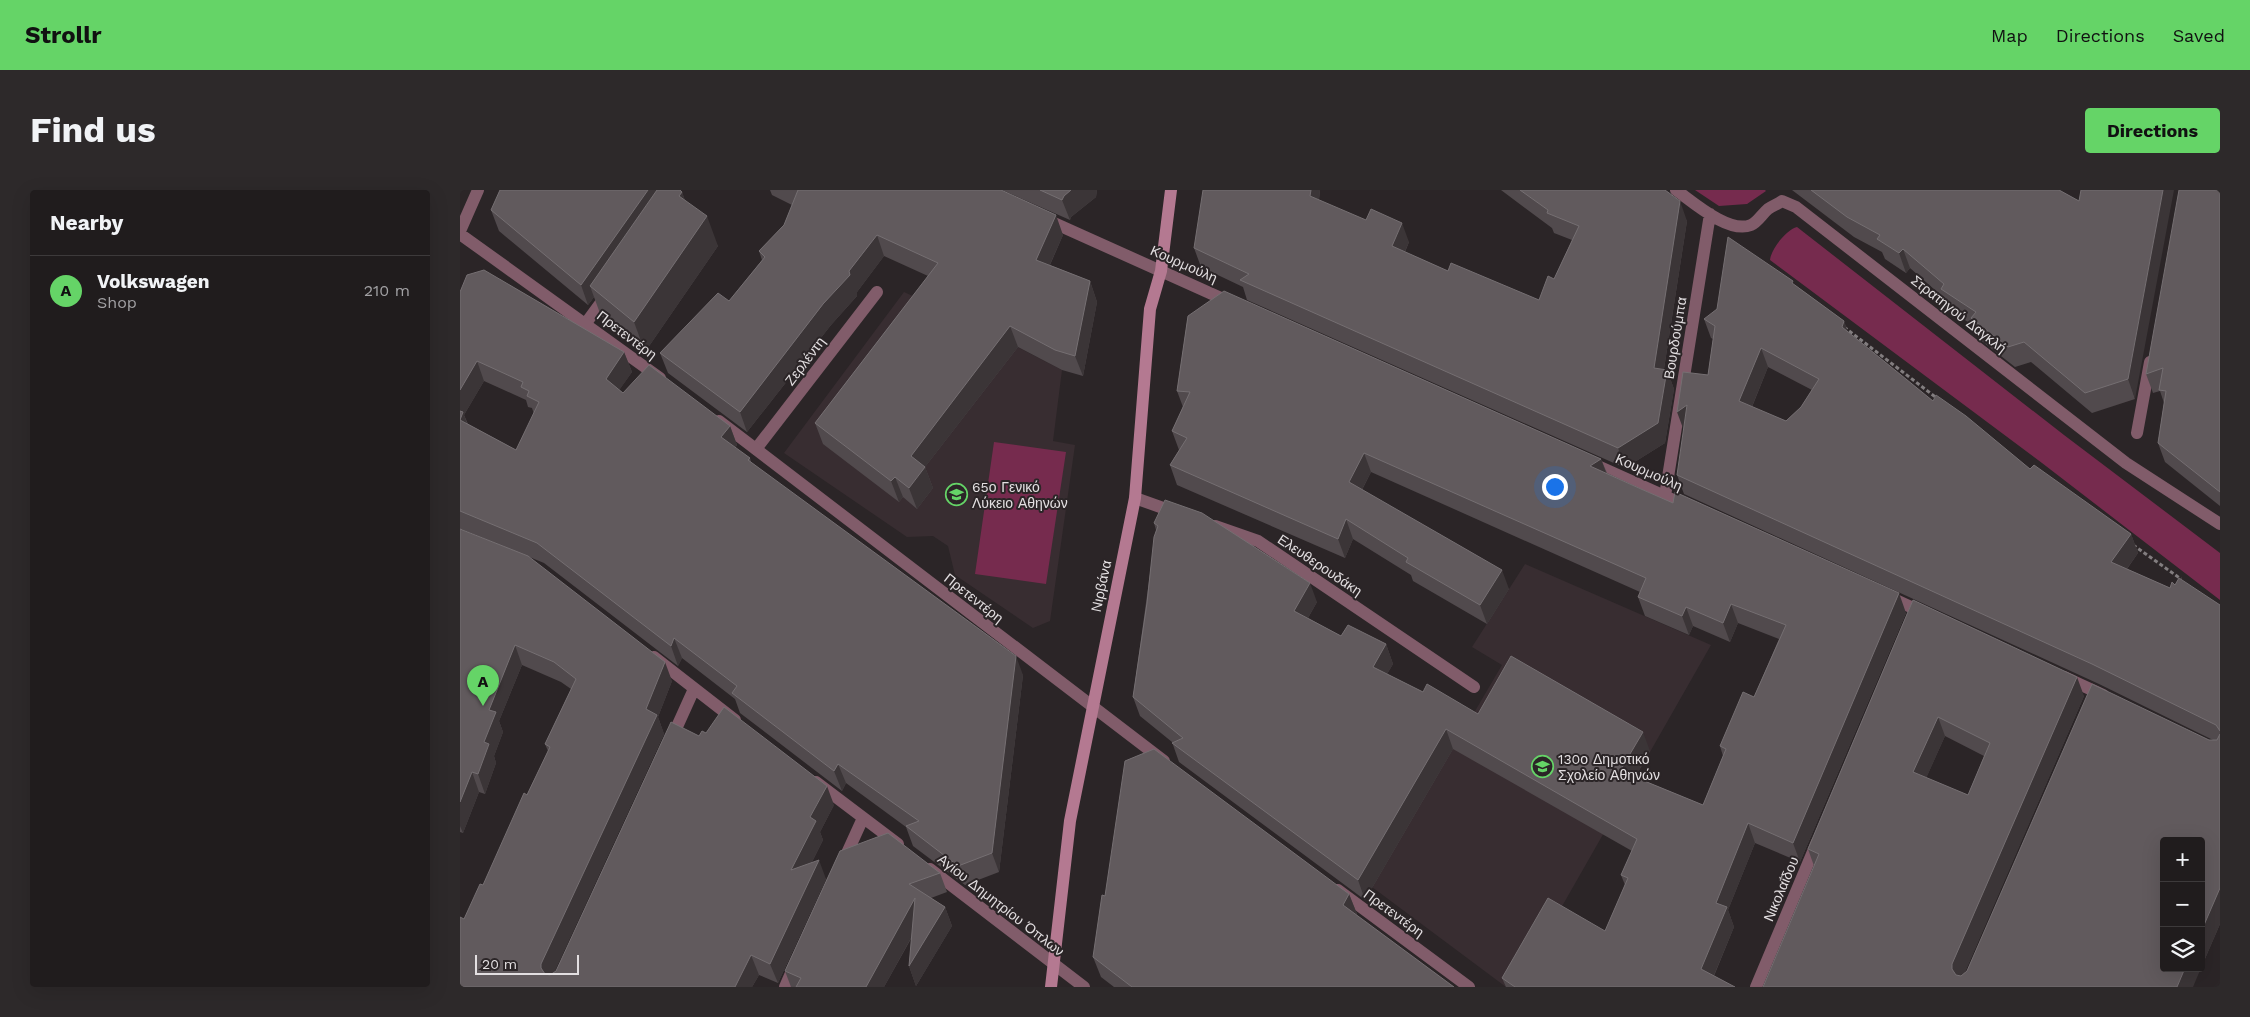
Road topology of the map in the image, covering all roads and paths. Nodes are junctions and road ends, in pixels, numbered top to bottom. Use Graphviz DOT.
graph roads {
  1 [pos="478,190"];
  2 [pos="1171,190"];
  3 [pos="1676,190"];
  4 [pos="1035,214"];
  5 [pos="1710,214"];
  6 [pos="460,232"];
  7 [pos="1161,271"];
  8 [pos="614,283"];
  9 [pos="877,292"];
  10 [pos="1242,307"];
  11 [pos="586,323"];
  12 [pos="1844,326"];
  13 [pos="2153,346"];
  14 [pos="671,386"];
  15 [pos="1946,405"];
  16 [pos="710,415"];
  17 [pos="2136,433"];
  18 [pos="756,449"];
  19 [pos="1575,456"];
  20 [pos="1666,496"];
  21 [pos="1135,498"];
  22 [pos="1701,512"];
  23 [pos="1188,516"];
  24 [pos="1206,523"];
  25 [pos="2220,524"];
  26 [pos="2126,540"];
  27 [pos="2189,585"];
  28 [pos="1872,589"];
  29 [pos="1934,618"];
  30 [pos="640,647"];
  31 [pos="2051,671"];
  32 [pos="1474,687"];
  33 [pos="694,689"];
  34 [pos="2113,700"];
  35 [pos="1092,708"];
  36 [pos="748,730"];
  37 [pos="665,752"];
  38 [pos="1173,768"];
  39 [pos="810,777"];
  40 [pos="864,818"];
  41 [pos="1821,834"];
  42 [pos="839,871"];
  43 [pos="1325,880"];
  44 [pos="801,951"];
  45 [pos="1053,964"];
  46 [pos="785,987"];
  47 [pos="1051,987"];
  48 [pos="1084,987"];
  49 [pos="1469,987"];
  50 [pos="1756,987"];
  1 -- 6 [label="street"];
  2 -- 7 [label="street, Νιρβάνα"];
  3 -- 5 [label="street, Στρατηγού Δαγκλή"];
  4 -- 7 [label="street, Κουρμούλη"];
  5 -- 20 [label="street, Βουρδούμπα"];
  5 -- 25 [label="street, Στρατηγού Δαγκλή"];
  6 -- 11 [label="street, Πρετεντέρη"];
  7 -- 10 [label="street, Κουρμούλη"];
  7 -- 21 [label="street, Νιρβάνα"];
  8 -- 11 [label="street"];
  9 -- 18 [label="street, Ζερλέντη"];
  11 -- 14 [label="street, Πρετεντέρη"];
  12 -- 15 [label="path"];
  13 -- 17 [label="street"];
  16 -- 18 [label="street, Πρετεντέρη"];
  18 -- 35 [label="street, Πρετεντέρη"];
  19 -- 20 [label="street, Κουρμούλη"];
  20 -- 22 [label="street, Κουρμούλη"];
  21 -- 23 [label="street"];
  21 -- 35 [label="street, Νιρβάνα"];
  24 -- 32 [label="street, Ελευθερουδάκη"];
  26 -- 27 [label="path"];
  28 -- 29 [label="street"];
  30 -- 33 [label="street"];
  31 -- 34 [label="street"];
  33 -- 36 [label="street"];
  33 -- 37 [label="street"];
  35 -- 38 [label="street, Πρετεντέρη"];
  35 -- 45 [label="street, Νιρβάνα"];
  39 -- 40 [label="street, Αγίου Δημητρίου Όπλων"];
  40 -- 42 [label="street"];
  40 -- 45 [label="street, Αγίου Δημητρίου Όπλων"];
  41 -- 50 [label="street, Νικολαΐδου"];
  43 -- 49 [label="street, Πρετεντέρη"];
  44 -- 46 [label="street"];
  45 -- 47 [label="street, Νιρβάνα"];
  45 -- 48 [label="street, Αγίου Δημητρίου Όπλων"];
}
